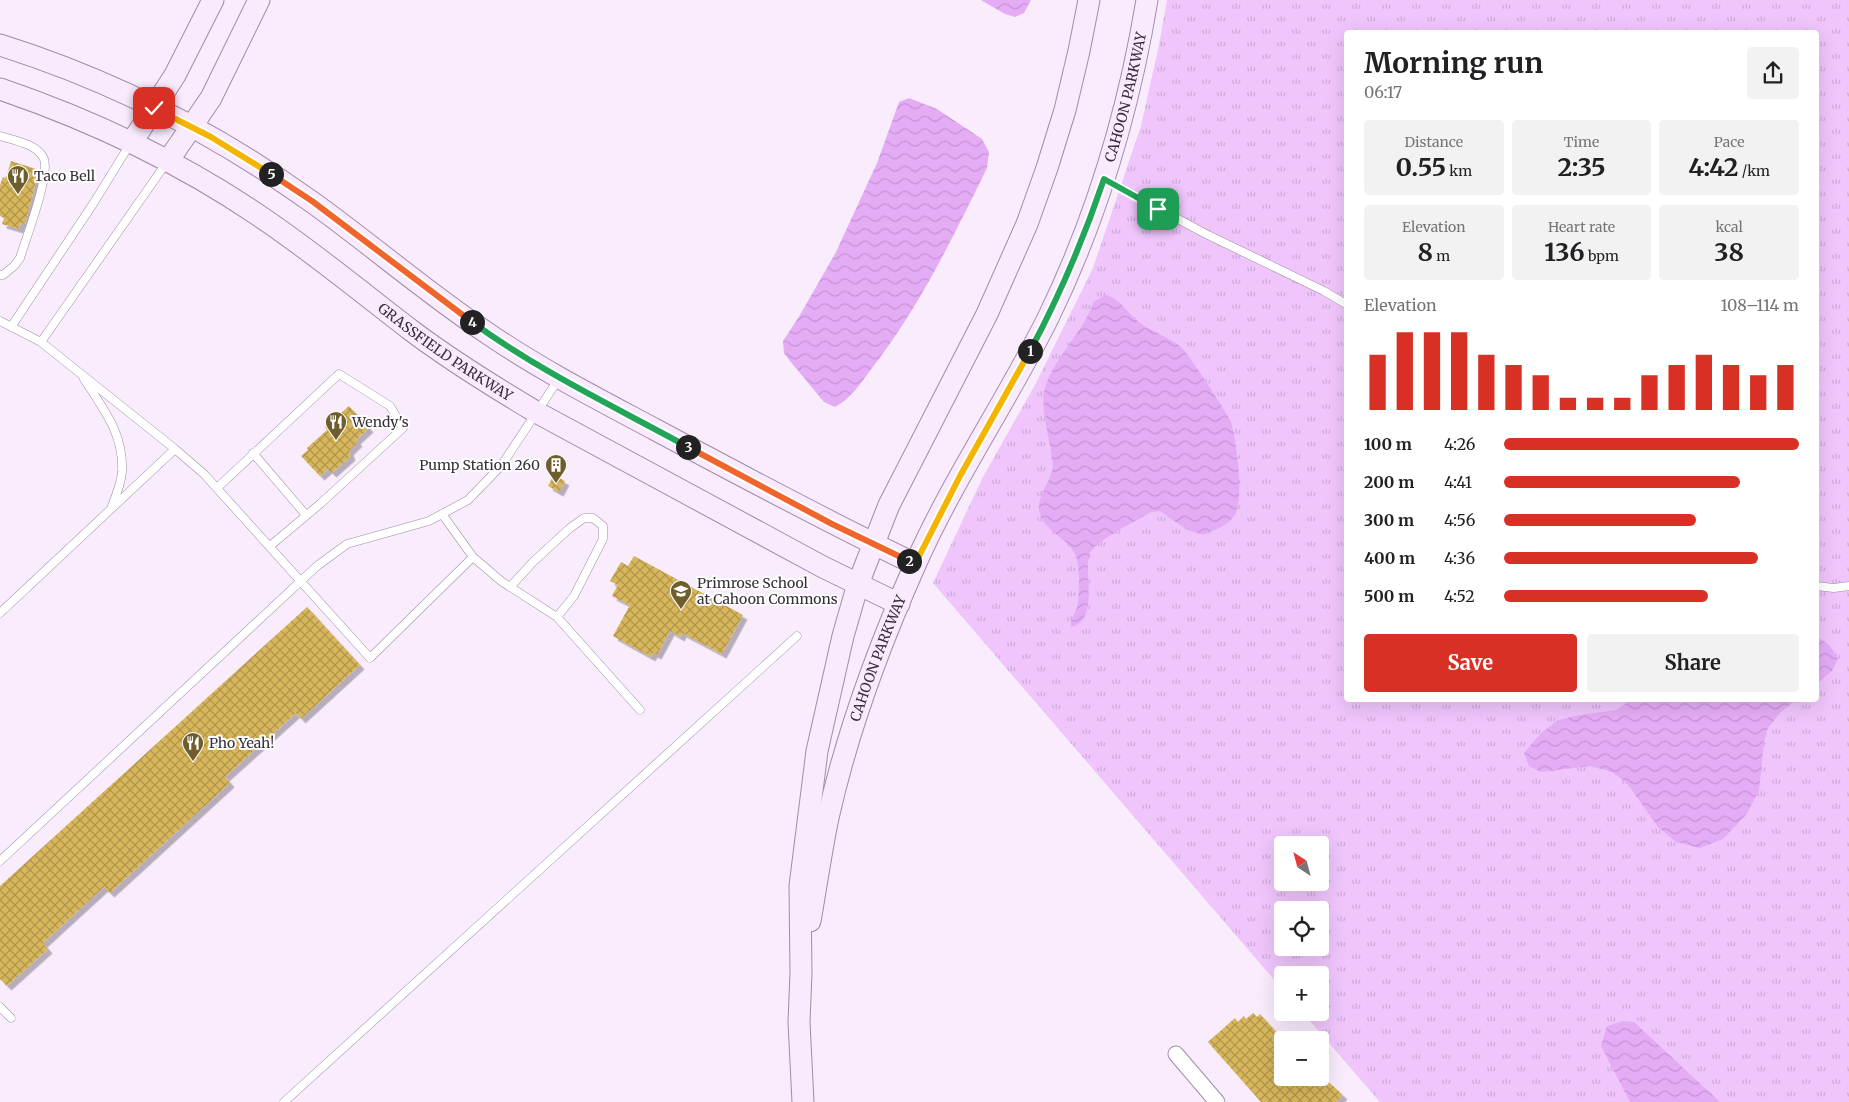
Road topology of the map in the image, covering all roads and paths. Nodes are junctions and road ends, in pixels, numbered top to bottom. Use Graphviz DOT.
graph roads {
  1 [pos="213,0"];
  2 [pos="259,0"];
  3 [pos="1089,0"];
  4 [pos="1147,0"];
  5 [pos="0,45"];
  6 [pos="0,89"];
  7 [pos="154,108"];
  8 [pos="192,127"];
  9 [pos="0,136"];
  10 [pos="132,142"];
  11 [pos="168,161"];
  12 [pos="1104,179"];
  13 [pos="0,275"];
  14 [pos="1344,303"];
  15 [pos="0,321"];
  16 [pos="12,327"];
  17 [pos="41,342"];
  18 [pos="81,374"];
  19 [pos="560,378"];
  20 [pos="536,412"];
  21 [pos="175,449"];
  22 [pos="253,453"];
  23 [pos="216,488"];
  24 [pos="112,508"];
  25 [pos="442,514"];
  26 [pos="306,515"];
  27 [pos="873,544"];
  28 [pos="270,546"];
  29 [pos="473,557"];
  30 [pos="915,564"];
  31 [pos="302,580"];
  32 [pos="858,584"];
  33 [pos="1819,586"];
  34 [pos="1849,586"];
  35 [pos="510,587"];
  36 [pos="899,604"];
  37 [pos="0,613"];
  38 [pos="557,616"];
  39 [pos="797,636"];
  40 [pos="640,710"];
  41 [pos="0,861"];
  42 [pos="801,973"];
  43 [pos="0,1007"];
  44 [pos="11,1018"];
  45 [pos="1176,1054"];
  46 [pos="284,1102"];
  47 [pos="803,1102"];
  48 [pos="1218,1102"];
  1 -- 7 [label="street"];
  2 -- 8 [label="street"];
  3 -- 27 [label="street, CAHOON PARKWAY"];
  4 -- 12 [label="street, CAHOON PARKWAY"];
  5 -- 7 [label="street"];
  6 -- 10 [label="street, GRASSFIELD PARKWAY"];
  7 -- 8 [label="street"];
  7 -- 10 [label="street"];
  8 -- 11 [label="street"];
  8 -- 19 [label="street"];
  9 -- 13 [label="lane"];
  10 -- 11 [label="street, GRASSFIELD PARKWAY"];
  10 -- 16 [label="lane"];
  11 -- 17 [label="lane"];
  11 -- 20 [label="street, GRASSFIELD PARKWAY"];
  12 -- 14 [label="lane"];
  12 -- 30 [label="street, CAHOON PARKWAY"];
  15 -- 16 [label="lane"];
  16 -- 17 [label="lane"];
  17 -- 18 [label="lane"];
  18 -- 21 [label="lane"];
  18 -- 24 [label="lane"];
  19 -- 20 [label="lane"];
  19 -- 27 [label="street"];
  20 -- 25 [label="lane"];
  20 -- 32 [label="street, GRASSFIELD PARKWAY"];
  21 -- 23 [label="lane"];
  21 -- 24 [label="lane"];
  22 -- 23 [label="lane"];
  22 -- 26 [label="lane"];
  22 -- 26 [label="lane"];
  23 -- 28 [label="lane"];
  24 -- 37 [label="lane"];
  25 -- 29 [label="lane"];
  25 -- 31 [label="lane"];
  26 -- 28 [label="lane"];
  27 -- 30 [label="street"];
  27 -- 32 [label="street, CAHOON PARKWAY"];
  28 -- 31 [label="lane"];
  29 -- 31 [label="lane"];
  29 -- 35 [label="lane"];
  30 -- 36 [label="street, CAHOON PARKWAY"];
  31 -- 41 [label="lane"];
  32 -- 36 [label="street, GRASSFIELD PARKWAY"];
  32 -- 42 [label="street, CAHOON PARKWAY"];
  33 -- 34 [label="lane"];
  35 -- 38 [label="lane"];
  35 -- 38 [label="lane"];
  36 -- 42 [label="street, CAHOON PARKWAY"];
  38 -- 40 [label="lane"];
  39 -- 46 [label="lane"];
  42 -- 47 [label="street, CAHOON PARKWAY"];
  43 -- 44 [label="lane"];
  45 -- 48 [label="street"];
}
